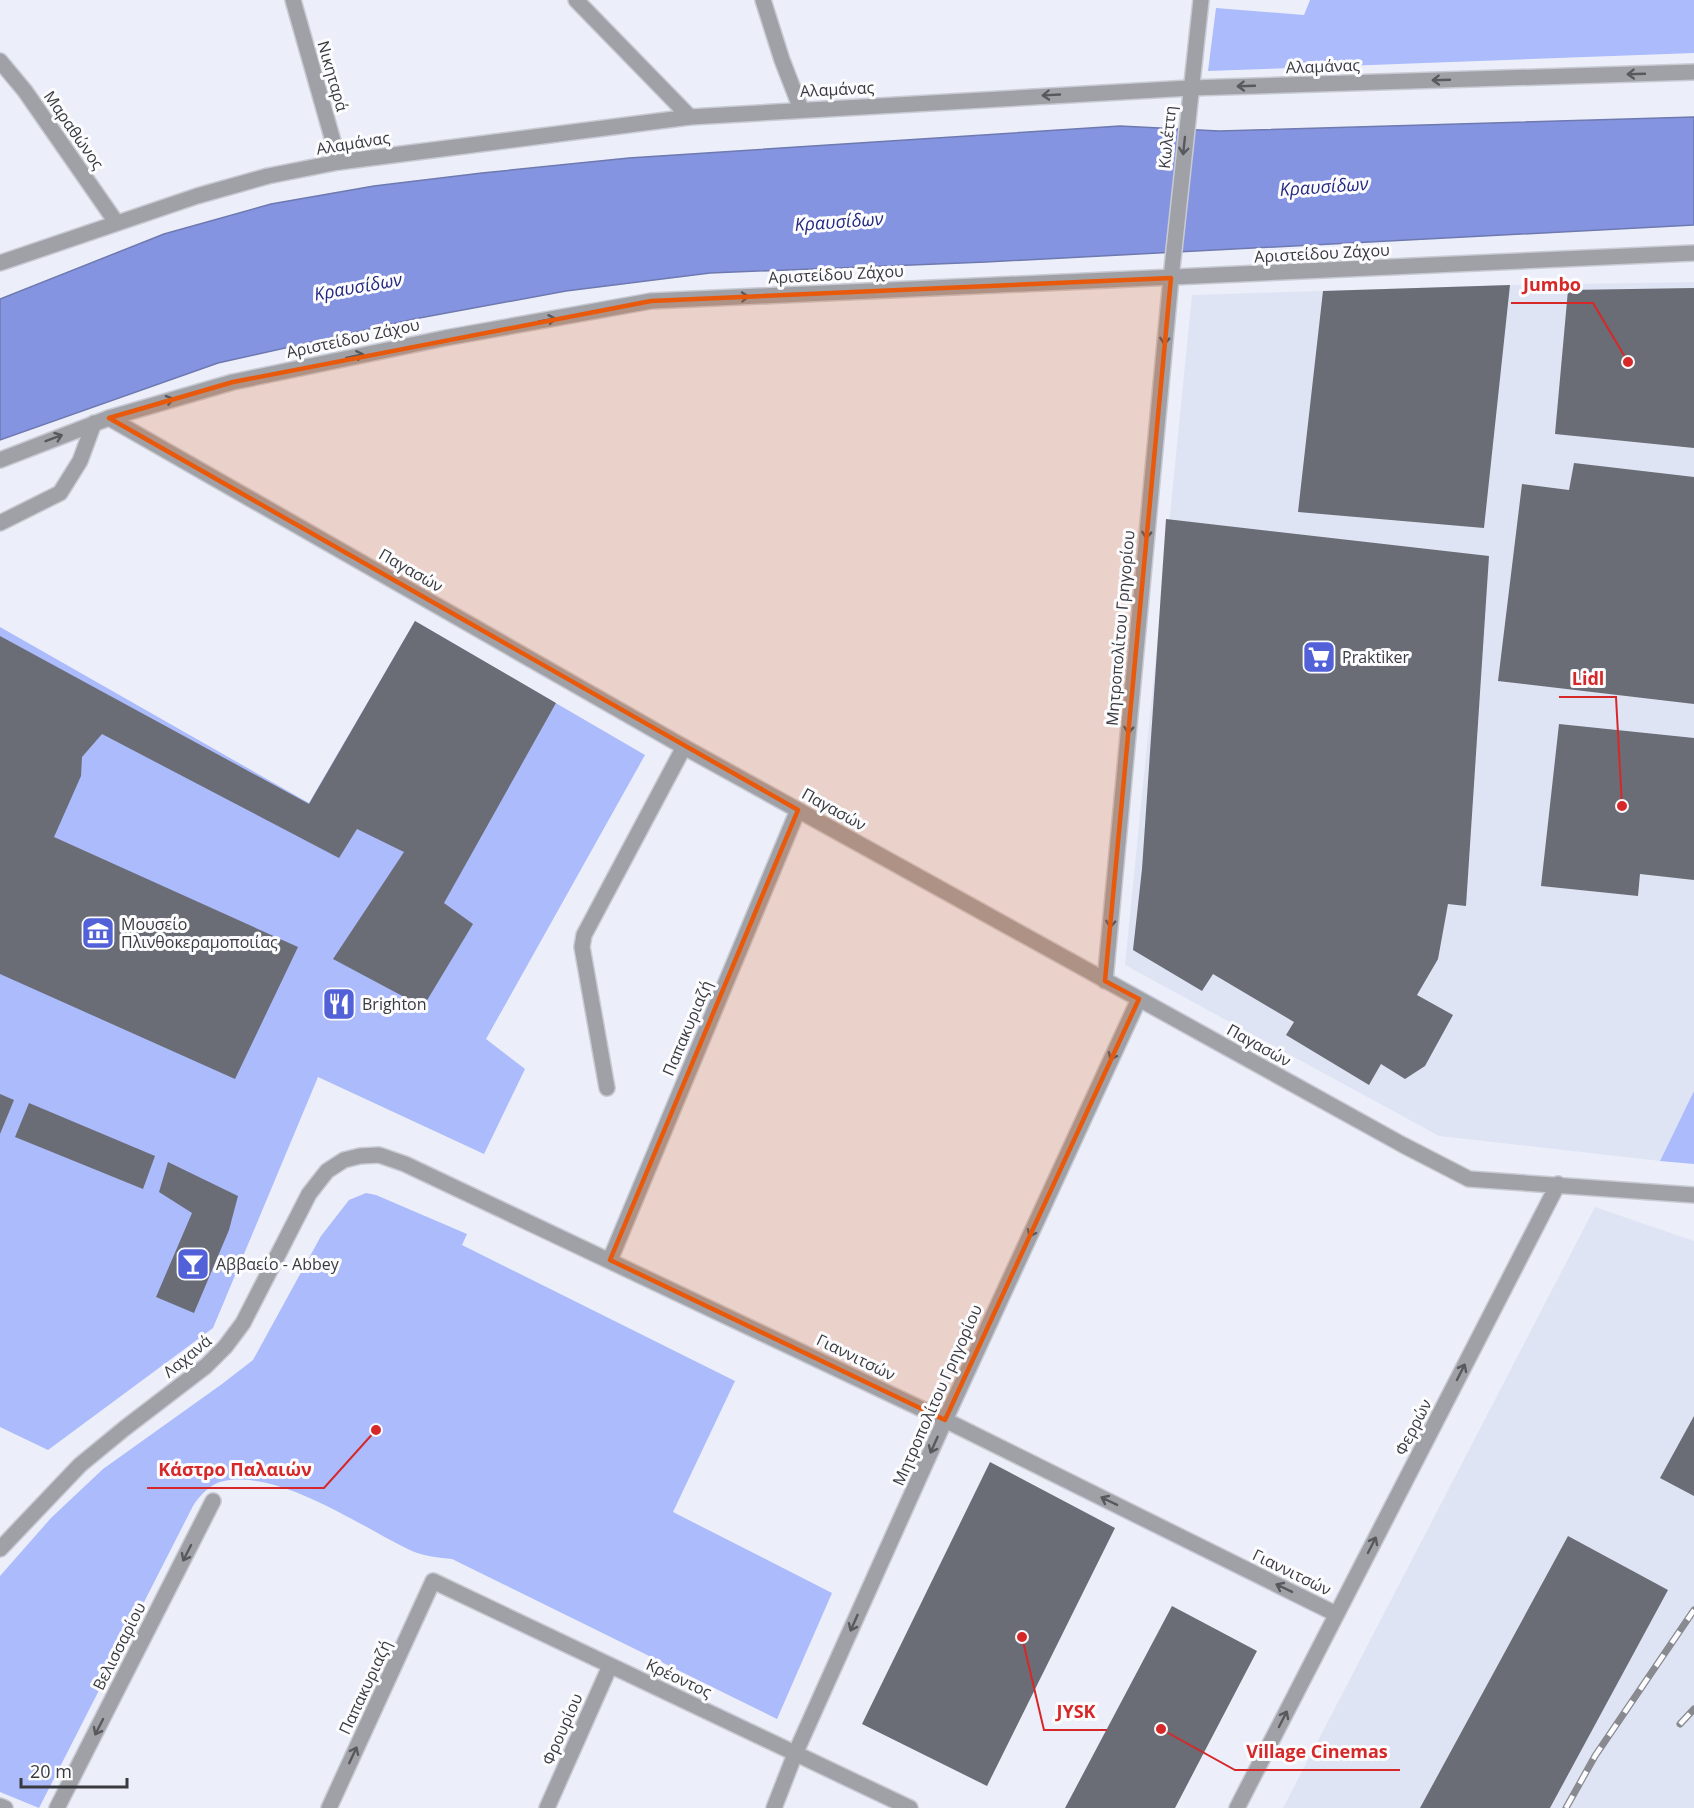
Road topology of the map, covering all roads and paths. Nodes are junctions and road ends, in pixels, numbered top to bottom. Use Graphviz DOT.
graph roads {
  1 [pos="293,0"];
  2 [pos="576,0"];
  3 [pos="763,0"];
  4 [pos="1201,0"];
  5 [pos="0,61"];
  6 [pos="1694,72"];
  7 [pos="1190,88"];
  8 [pos="801,109"];
  9 [pos="690,117"];
  10 [pos="339,162"];
  11 [pos="116,222"];
  12 [pos="1694,253"];
  13 [pos="0,263"];
  14 [pos="1171,278"];
  15 [pos="102,420"];
  16 [pos="0,460"];
  17 [pos="0,523"];
  18 [pos="684,747"];
  19 [pos="798,810"];
  20 [pos="1105,981"];
  21 [pos="1138,999"];
  22 [pos="607,1088"];
  23 [pos="352,1157"];
  24 [pos="1558,1184"];
  25 [pos="1694,1195"];
  26 [pos="610,1260"];
  27 [pos="945,1420"];
  28 [pos="213,1501"];
  29 [pos="0,1549"];
  30 [pos="433,1581"];
  31 [pos="1336,1614"];
  32 [pos="610,1666"];
  33 [pos="795,1754"];
  34 [pos="0,1806"];
  35 [pos="5,1808"];
  36 [pos="57,1808"];
  37 [pos="329,1808"];
  38 [pos="547,1808"];
  39 [pos="774,1808"];
  40 [pos="910,1808"];
  41 [pos="1237,1808"];
  1 -- 10 [label="street, Νικηταρά"];
  2 -- 9 [label="street"];
  3 -- 8 [label="street"];
  4 -- 7 [label="street, Κωλέττη"];
  5 -- 11 [label="street, Μαραθώνος"];
  6 -- 7 [label="street, Αλαμάνας, one-way"];
  7 -- 8 [label="street, Αλαμάνας, one-way"];
  7 -- 14 [label="street, Κωλέττη, one-way"];
  8 -- 9 [label="street, Αλαμάνας"];
  9 -- 10 [label="street, Αλαμάνας"];
  10 -- 11 [label="street, Αλαμάνας"];
  11 -- 13 [label="street, Αλαμάνας"];
  12 -- 14 [label="street, Αριστείδου Ζάχου"];
  15 -- 14 [label="street, Αριστείδου Ζάχου, one-way"];
  14 -- 20 [label="street, Μητροπολίτου Γρηγορίου, one-way"];
  16 -- 15 [label="street, Αριστείδου Ζάχου, one-way"];
  15 -- 17 [label="street"];
  15 -- 18 [label="street, Παγασών"];
  18 -- 19 [label="street, Παγασών"];
  18 -- 22 [label="street"];
  19 -- 20 [label="street, Παγασών"];
  19 -- 26 [label="street, Παπακυριαζή"];
  20 -- 21 [label="street, Παγασών"];
  21 -- 24 [label="street, Παγασών"];
  21 -- 27 [label="street, Μητροπολίτου Γρηγορίου, one-way"];
  23 -- 26 [label="street, Γιαννιτσών"];
  23 -- 29 [label="street, Λαχανά"];
  24 -- 25 [label="street"];
  31 -- 24 [label="street, Φερρών, one-way"];
  26 -- 27 [label="street, Γιαννιτσών"];
  31 -- 27 [label="street, Γιαννιτσών, one-way"];
  27 -- 33 [label="street, Μητροπολίτου Γρηγορίου, one-way"];
  28 -- 36 [label="street, Βελισσαρίου, one-way"];
  30 -- 32 [label="street, Κρέοντος"];
  37 -- 30 [label="street, Παπακυριαζή, one-way"];
  41 -- 31 [label="street, Φερρών, one-way"];
  32 -- 33 [label="street, Κρέοντος"];
  32 -- 38 [label="street, Φρουρίου"];
  33 -- 39 [label="street, Μητροπολίτου Γρηγορίου"];
  33 -- 40 [label="street, Κρέοντος"];
  34 -- 35 [label="street"];
}
